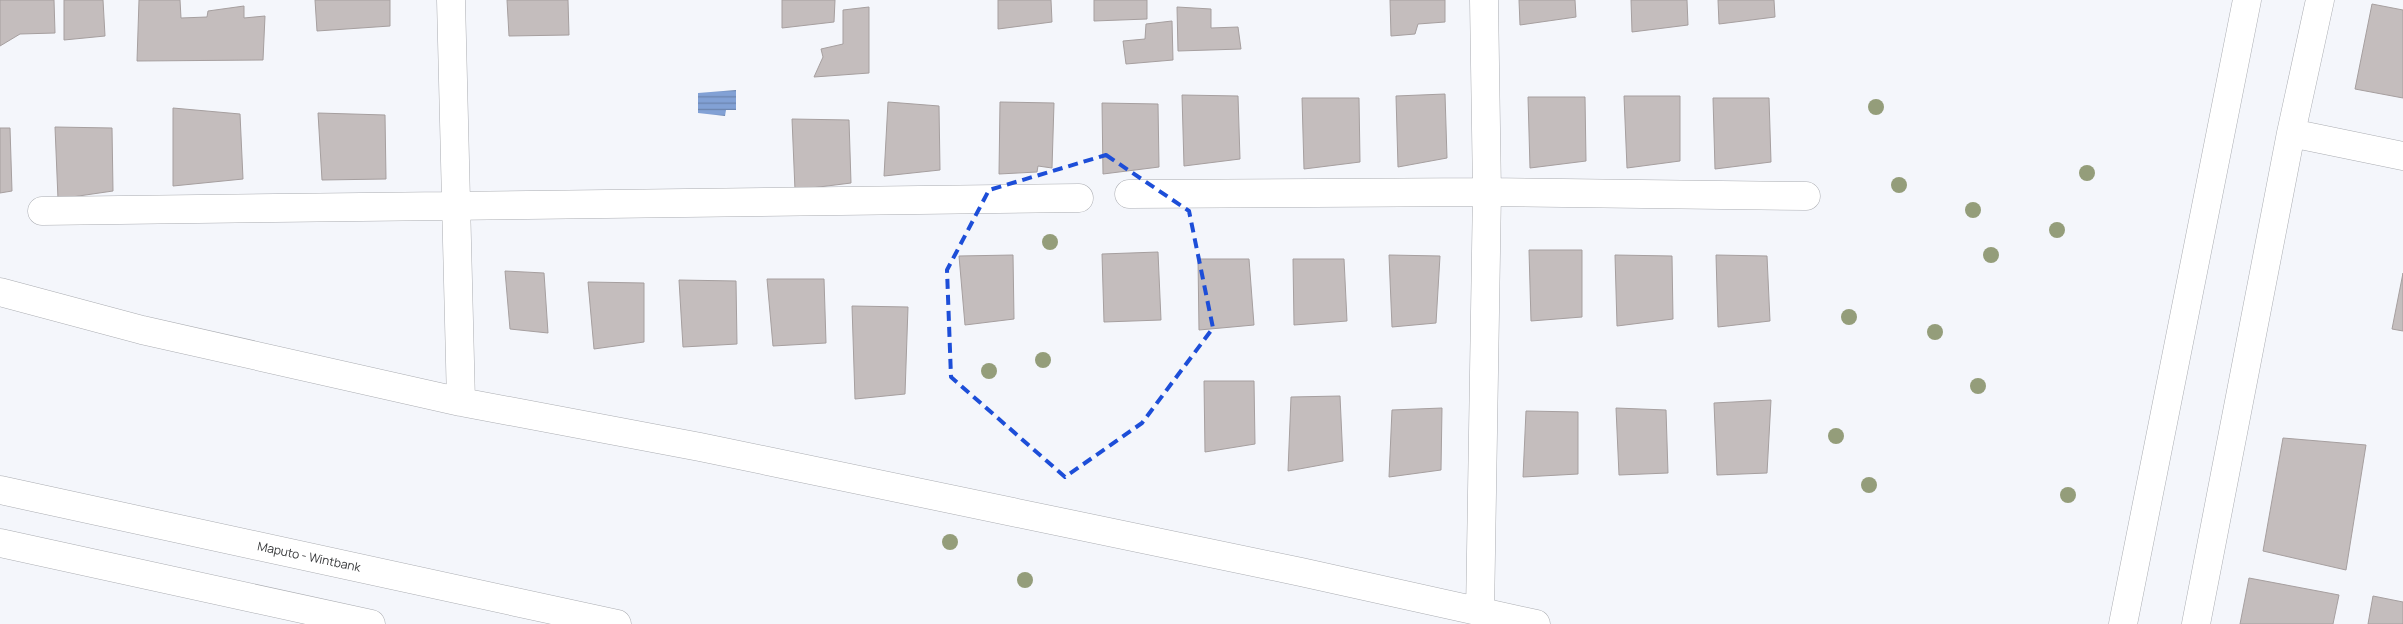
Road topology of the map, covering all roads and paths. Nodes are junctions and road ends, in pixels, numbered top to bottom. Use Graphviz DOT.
graph roads {
  1 [pos="451,0"];
  2 [pos="1484,0"];
  3 [pos="2247,0"];
  4 [pos="2320,0"];
  5 [pos="2291,133"];
  6 [pos="2403,156"];
  7 [pos="1487,192"];
  8 [pos="1129,194"];
  9 [pos="1806,196"];
  10 [pos="1079,198"];
  11 [pos="456,206"];
  12 [pos="42,211"];
  13 [pos="0,292"];
  14 [pos="461,402"];
  15 [pos="0,490"];
  16 [pos="0,543"];
  17 [pos="1480,613"];
  18 [pos="371,624"];
  19 [pos="618,624"];
  20 [pos="1536,624"];
  21 [pos="2123,624"];
  22 [pos="2196,624"];
  1 -- 11 [label="main road"];
  2 -- 7 [label="main road"];
  3 -- 21 [label="main road"];
  4 -- 5 [label="main road"];
  5 -- 6 [label="main road"];
  5 -- 22 [label="main road"];
  7 -- 8 [label="main road"];
  7 -- 9 [label="main road"];
  7 -- 17 [label="main road"];
  10 -- 11 [label="main road"];
  11 -- 12 [label="main road"];
  11 -- 14 [label="main road"];
  13 -- 14 [label="main road"];
  14 -- 17 [label="main road"];
  15 -- 19 [label="main road, Maputo - Wintbank"];
  16 -- 18 [label="main road"];
  17 -- 20 [label="main road"];
}
